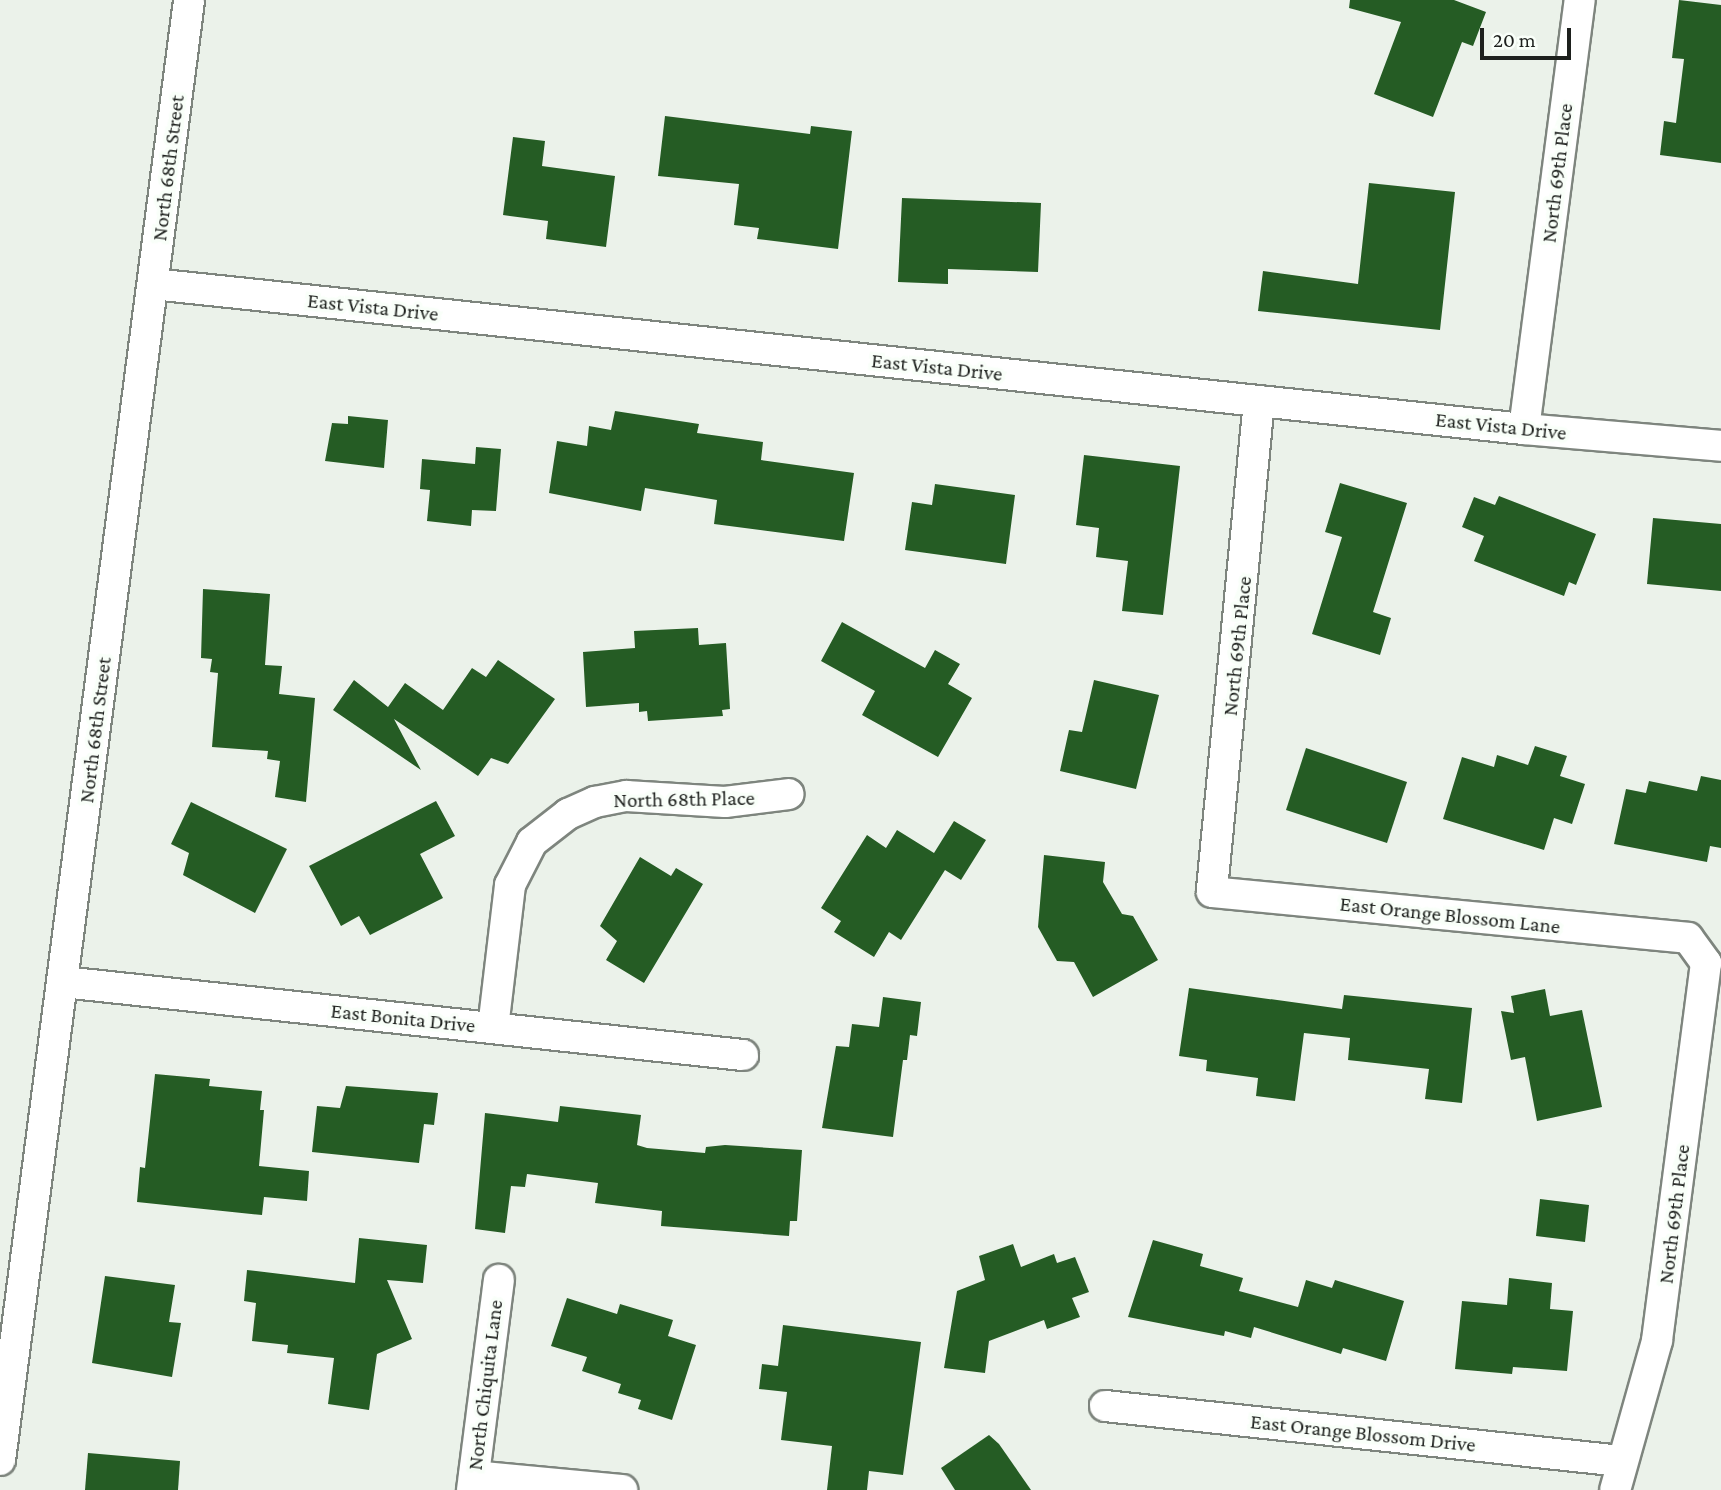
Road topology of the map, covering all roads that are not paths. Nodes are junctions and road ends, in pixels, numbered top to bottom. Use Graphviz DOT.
graph roads {
  1 [pos="189,0"];
  2 [pos="1580,0"];
  3 [pos="153,284"];
  4 [pos="1259,401"];
  5 [pos="1524,429"];
  6 [pos="1721,446"];
  7 [pos="789,794"];
  8 [pos="1212,892"];
  9 [pos="1688,938"];
  10 [pos="63,982"];
  11 [pos="493,1028"];
  12 [pos="743,1055"];
  13 [pos="499,1280"];
  14 [pos="1105,1406"];
  15 [pos="0,1460"];
  16 [pos="1621,1461"];
  17 [pos="473,1483"];
  18 [pos="622,1490"];
  19 [pos="1615,1490"];
  1 -- 3 [label="street, North 68th Street"];
  2 -- 5 [label="street, North 69th Place"];
  3 -- 4 [label="street, East Vista Drive"];
  3 -- 10 [label="street, North 68th Street"];
  4 -- 5 [label="street, East Vista Drive"];
  4 -- 8 [label="street, North 69th Place"];
  5 -- 6 [label="street, East Vista Drive"];
  7 -- 11 [label="street, North 68th Place"];
  8 -- 9 [label="street, East Orange Blossom Lane"];
  9 -- 16 [label="street, North 69th Place"];
  10 -- 11 [label="street, East Bonita Drive"];
  10 -- 15 [label="street, North 68th Street"];
  11 -- 12 [label="street, East Bonita Drive"];
  13 -- 17 [label="street, North Chiquita Lane"];
  14 -- 16 [label="street, East Orange Blossom Drive"];
  16 -- 19 [label="street, North 69th Place"];
  17 -- 18 [label="street"];
}
